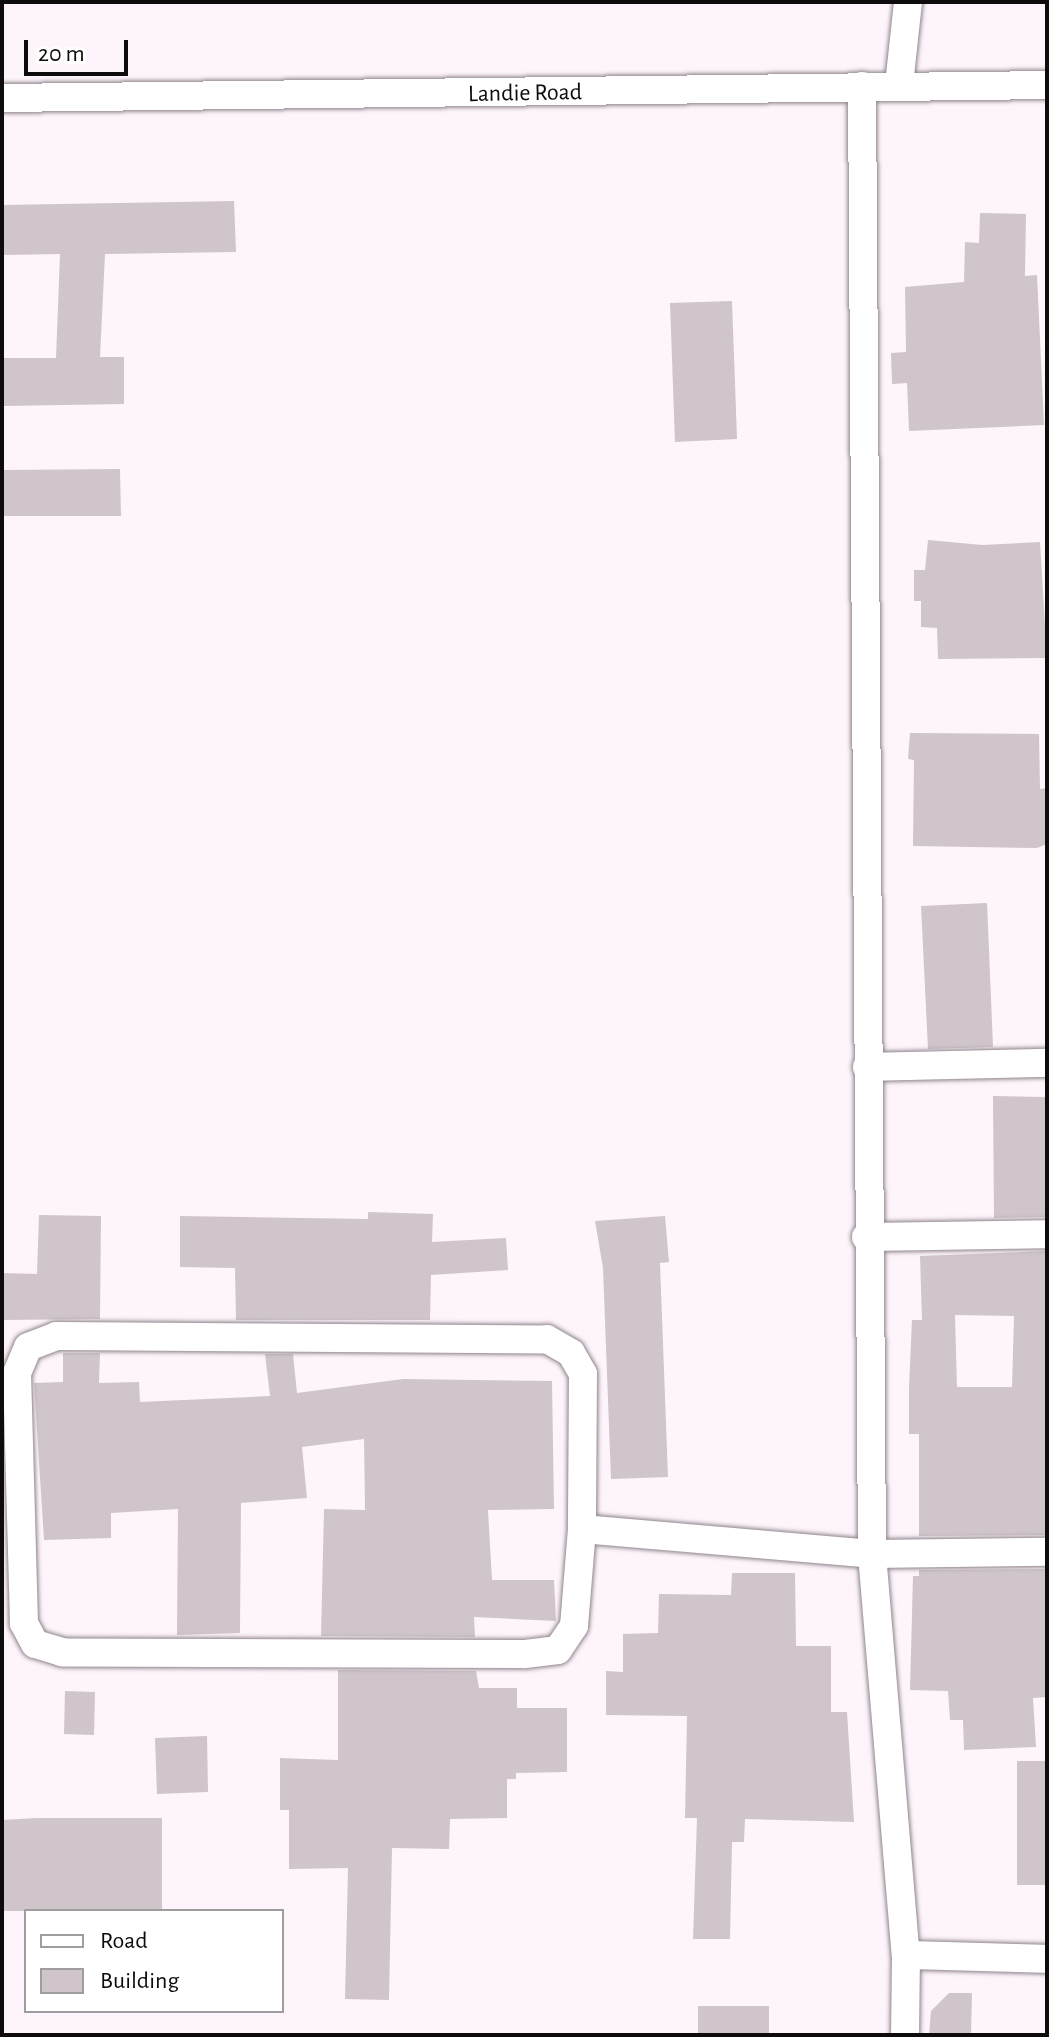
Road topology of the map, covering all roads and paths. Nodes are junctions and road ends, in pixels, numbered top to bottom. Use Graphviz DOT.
graph roads {
  1 [pos="908,2"];
  2 [pos="899,85"];
  3 [pos="1047,85"];
  4 [pos="862,86"];
  5 [pos="2,98"];
  6 [pos="1047,1063"];
  7 [pos="867,1067"];
  8 [pos="1047,1234"];
  9 [pos="866,1237"];
  10 [pos="582,1529"];
  11 [pos="1047,1552"];
  12 [pos="872,1554"];
  13 [pos="906,1955"];
  14 [pos="1047,1959"];
  15 [pos="905,2035"];
  1 -- 2 [label="street"];
  2 -- 3 [label="street, Landie Road"];
  2 -- 4 [label="street, Landie Road"];
  4 -- 5 [label="street, Landie Road"];
  4 -- 7 [label="street"];
  6 -- 7 [label="street"];
  7 -- 9 [label="street"];
  8 -- 9 [label="street"];
  9 -- 12 [label="street"];
  10 -- 10 [label="street"];
  10 -- 12 [label="street"];
  11 -- 12 [label="street"];
  12 -- 13 [label="street"];
  13 -- 14 [label="street"];
  13 -- 15 [label="street"];
}
